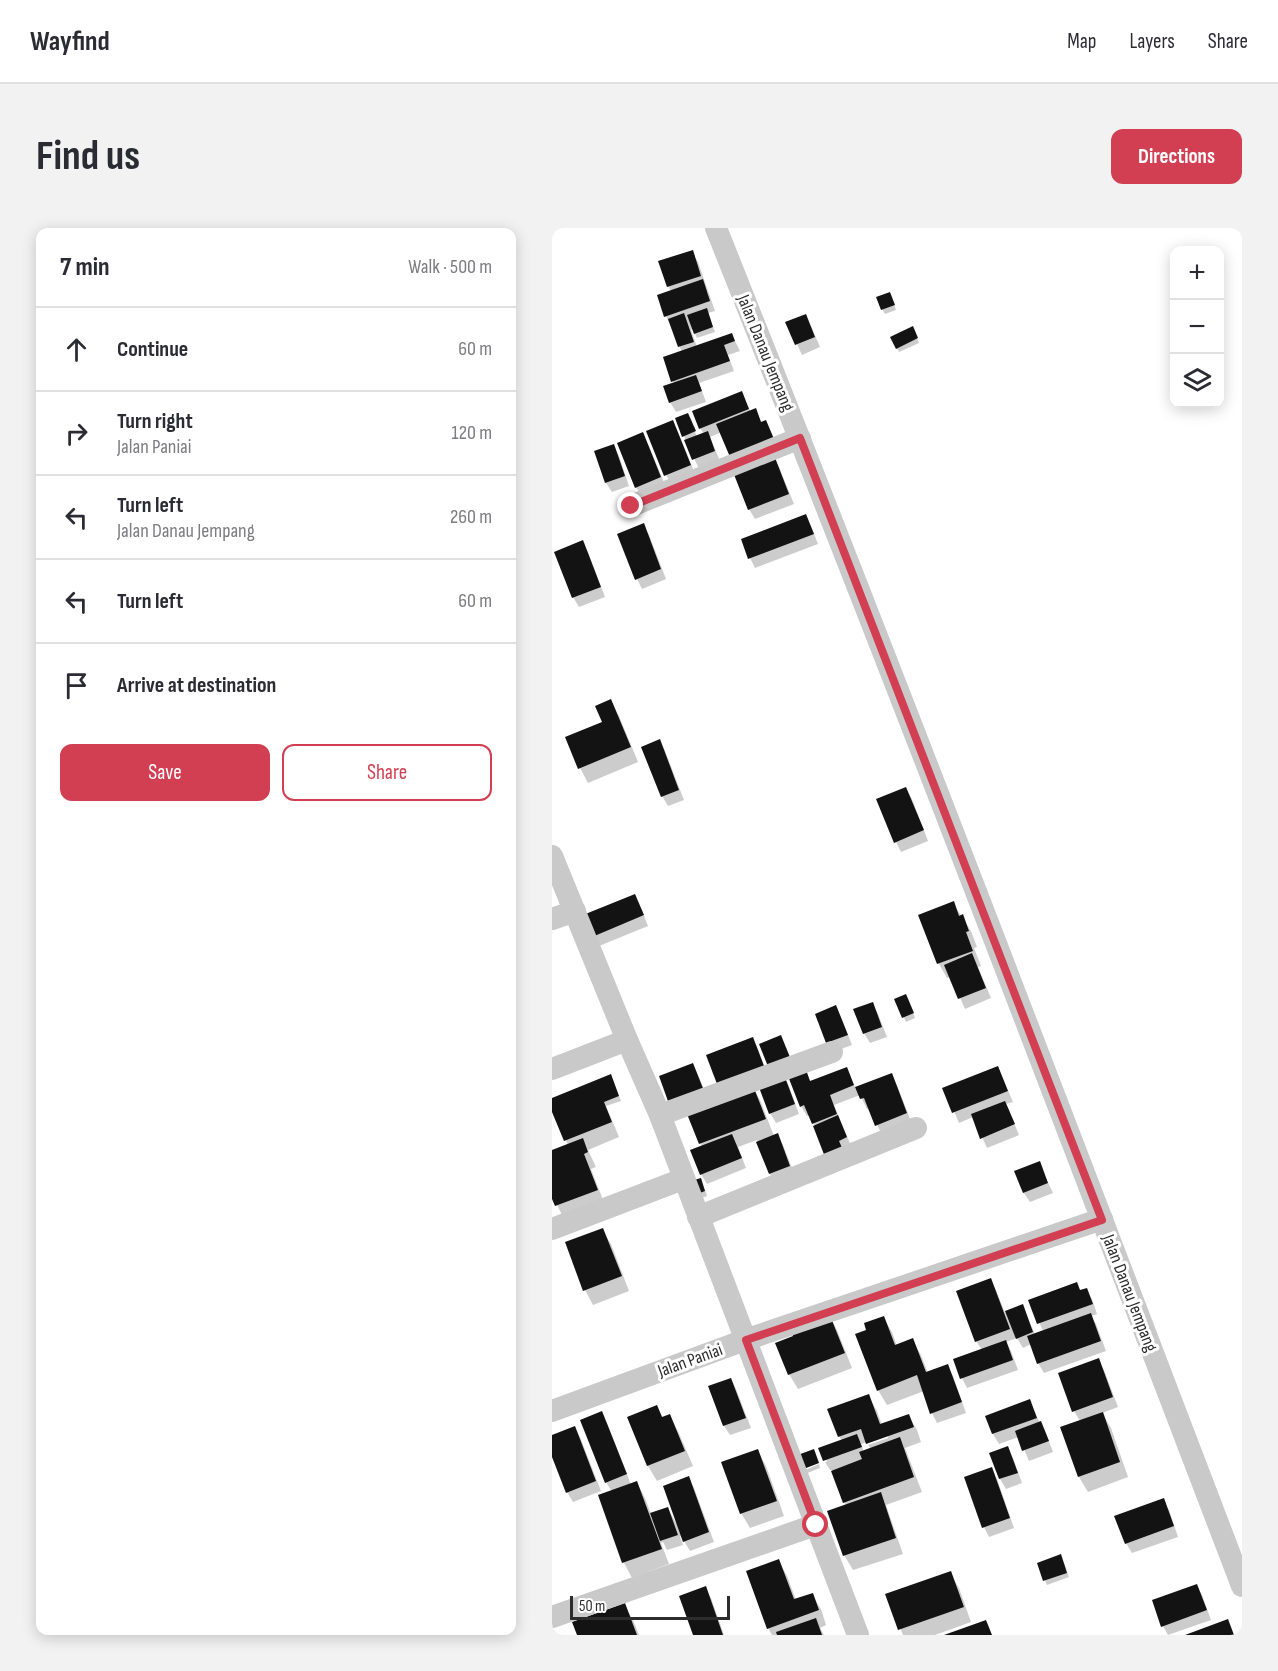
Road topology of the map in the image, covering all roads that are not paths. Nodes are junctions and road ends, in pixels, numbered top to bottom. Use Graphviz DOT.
graph roads {
  1 [pos="716,228"];
  2 [pos="800,438"];
  3 [pos="631,506"];
  4 [pos="552,856"];
  5 [pos="575,911"];
  6 [pos="552,920"];
  7 [pos="627,1040"];
  8 [pos="832,1052"];
  9 [pos="552,1069"];
  10 [pos="660,1115"];
  11 [pos="916,1128"];
  12 [pos="683,1179"];
  13 [pos="698,1216"];
  14 [pos="1102,1220"];
  15 [pos="552,1229"];
  16 [pos="746,1340"];
  17 [pos="552,1411"];
  18 [pos="816,1525"];
  19 [pos="1242,1586"];
  20 [pos="552,1617"];
  21 [pos="858,1635"];
  1 -- 2 [label="street, Jalan Danau Jempang"];
  2 -- 3 [label="street"];
  2 -- 14 [label="street, Jalan Danau Jempang"];
  4 -- 5 [label="street"];
  5 -- 6 [label="street"];
  5 -- 7 [label="street"];
  7 -- 9 [label="street"];
  7 -- 10 [label="street"];
  8 -- 10 [label="street"];
  10 -- 12 [label="street"];
  11 -- 13 [label="street"];
  12 -- 13 [label="street"];
  12 -- 15 [label="street"];
  13 -- 16 [label="street"];
  14 -- 16 [label="street, Jalan Paniai"];
  14 -- 19 [label="street, Jalan Danau Jempang"];
  16 -- 17 [label="street, Jalan Paniai"];
  16 -- 18 [label="street"];
  18 -- 20 [label="street"];
  18 -- 21 [label="street"];
}
